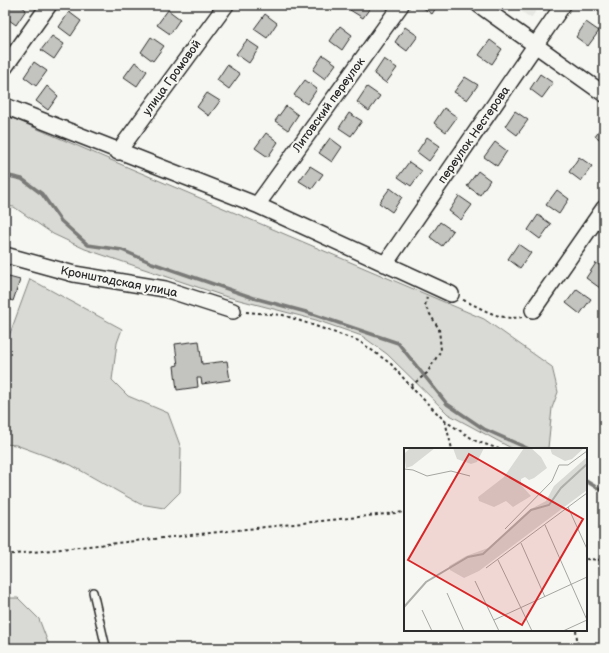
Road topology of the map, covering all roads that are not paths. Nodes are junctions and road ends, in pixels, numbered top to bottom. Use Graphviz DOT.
graph roads {
  1 [pos="49,5"];
  2 [pos="226,5"];
  3 [pos="402,5"];
  4 [pos="479,5"];
  5 [pos="563,5"];
  6 [pos="536,45"];
  7 [pos="5,67"];
  8 [pos="604,94"];
  9 [pos="5,106"];
  10 [pos="118,152"];
  11 [pos="257,205"];
  12 [pos="604,208"];
  13 [pos="5,255"];
  14 [pos="385,264"];
  15 [pos="451,294"];
  16 [pos="533,310"];
  17 [pos="233,311"];
  18 [pos="93,592"];
  19 [pos="106,648"];
  1 -- 7 [label="street"];
  2 -- 10 [label="street, улица Громовой"];
  3 -- 11 [label="street, Литовский переулок"];
  4 -- 6 [label="street"];
  5 -- 6 [label="street, переулок Нестерова"];
  6 -- 8 [label="street"];
  6 -- 14 [label="street, переулок Нестерова"];
  9 -- 10 [label="street"];
  10 -- 11 [label="street"];
  11 -- 14 [label="street"];
  12 -- 16 [label="street"];
  13 -- 17 [label="street, Кронштадская улица"];
  14 -- 15 [label="street"];
  18 -- 19 [label="lane"];
}
